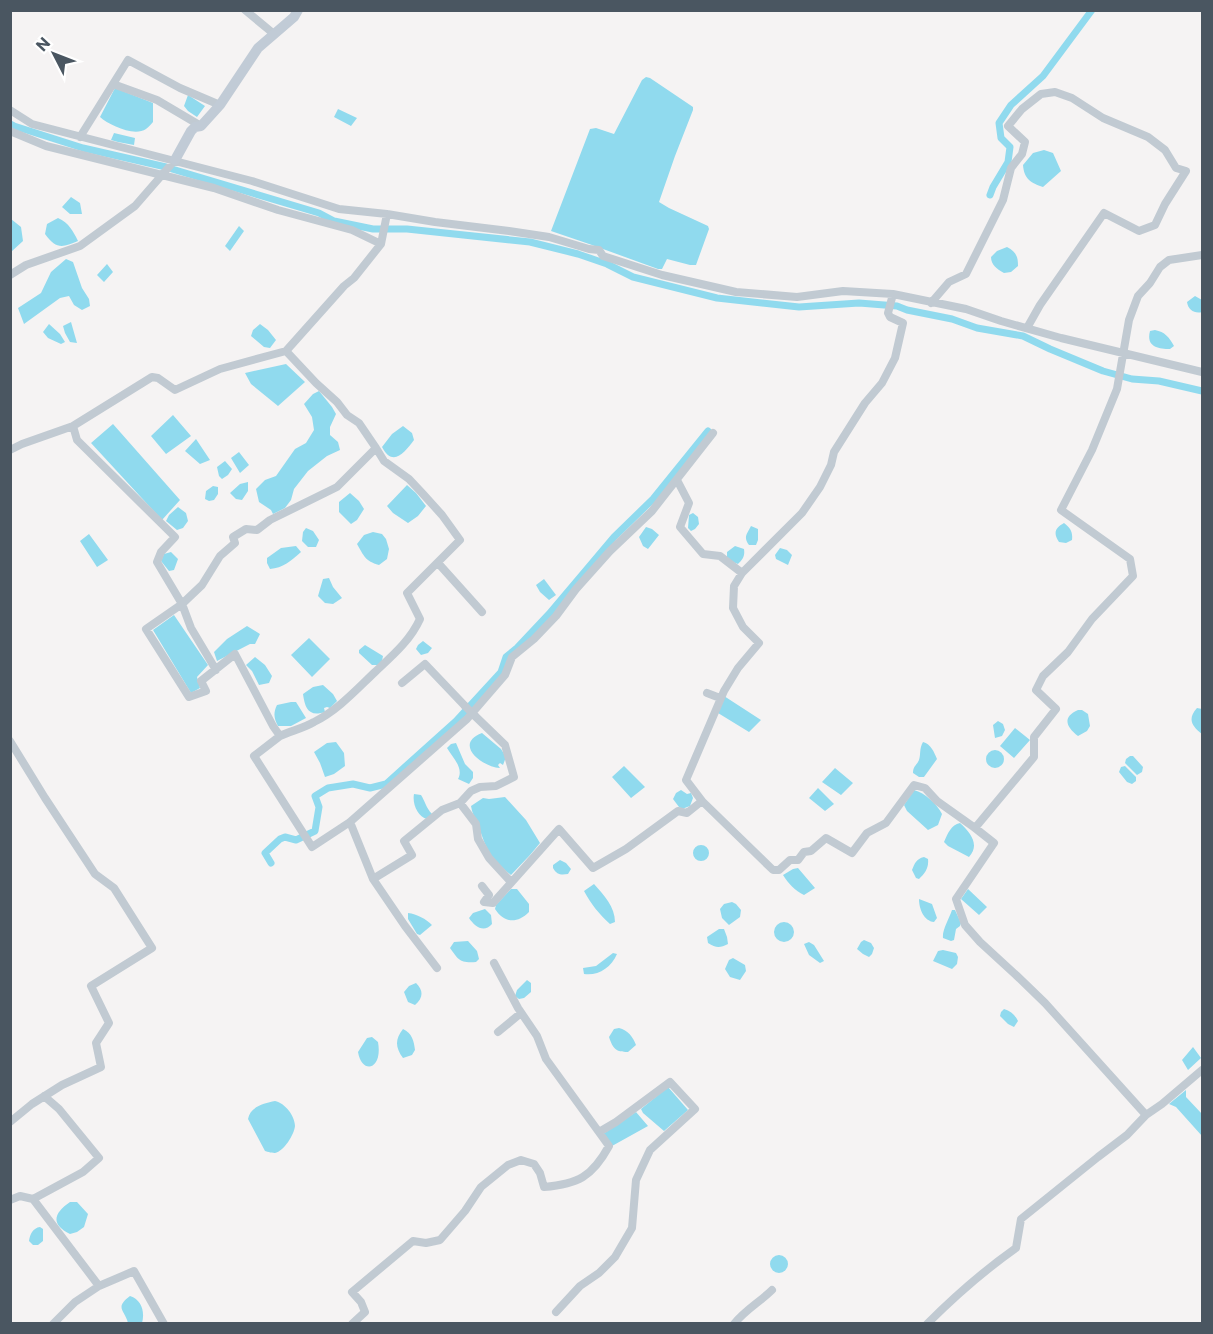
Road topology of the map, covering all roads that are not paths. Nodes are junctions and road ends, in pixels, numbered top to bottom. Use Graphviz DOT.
graph roads {
  1 [pos="245,10"];
  2 [pos="298,10"];
  3 [pos="274,34"];
  4 [pos="113,84"];
  5 [pos="220,105"];
  6 [pos="10,110"];
  7 [pos="201,126"];
  8 [pos="10,131"];
  9 [pos="80,136"];
  10 [pos="110,145"];
  11 [pos="175,160"];
  12 [pos="103,161"];
  13 [pos="163,175"];
  14 [pos="386,218"];
  15 [pos="381,244"];
  16 [pos="1203,255"];
  17 [pos="10,275"];
  18 [pos="893,296"];
  19 [pos="931,303"];
  20 [pos="1027,328"];
  21 [pos="286,351"];
  22 [pos="1124,353"];
  23 [pos="1203,372"];
  24 [pos="73,426"];
  25 [pos="713,433"];
  26 [pos="376,447"];
  27 [pos="10,450"];
  28 [pos="677,480"];
  29 [pos="438,563"];
  30 [pos="742,573"];
  31 [pos="182,604"];
  32 [pos="482,612"];
  33 [pos="216,670"];
  34 [pos="402,683"];
  35 [pos="708,693"];
  36 [pos="720,698"];
  37 [pos="280,735"];
  38 [pos="10,741"];
  39 [pos="702,801"];
  40 [pos="460,803"];
  41 [pos="350,822"];
  42 [pos="975,828"];
  43 [pos="373,879"];
  44 [pos="511,882"];
  45 [pos="482,886"];
  46 [pos="494,963"];
  47 [pos="437,968"];
  48 [pos="521,1013"];
  49 [pos="498,1032"];
  50 [pos="1203,1070"];
  51 [pos="44,1096"];
  52 [pos="1146,1115"];
  53 [pos="10,1122"];
  54 [pos="599,1132"];
  55 [pos="33,1199"];
  56 [pos="10,1200"];
  57 [pos="99,1286"];
  58 [pos="772,1290"];
  59 [pos="556,1312"];
  60 [pos="53,1323"];
  61 [pos="164,1323"];
  62 [pos="352,1323"];
  63 [pos="734,1323"];
  64 [pos="927,1323"];
  1 -- 3 [label="street"];
  2 -- 3 [label="street"];
  3 -- 5 [label="street"];
  4 -- 5 [label="street"];
  4 -- 7 [label="street"];
  4 -- 9 [label="street"];
  5 -- 7 [label="street"];
  6 -- 9 [label="street"];
  7 -- 11 [label="street"];
  8 -- 12 [label="street"];
  9 -- 10 [label="street"];
  10 -- 11 [label="street"];
  10 -- 12 [label="street"];
  11 -- 13 [label="street"];
  11 -- 14 [label="street"];
  12 -- 13 [label="street"];
  13 -- 15 [label="street"];
  13 -- 17 [label="street"];
  14 -- 15 [label="street"];
  14 -- 18 [label="street"];
  15 -- 21 [label="street"];
  16 -- 22 [label="street"];
  18 -- 19 [label="street"];
  18 -- 30 [label="street"];
  19 -- 20 [label="street"];
  19 -- 20 [label="street"];
  20 -- 22 [label="street"];
  21 -- 24 [label="street"];
  21 -- 26 [label="street"];
  22 -- 23 [label="street"];
  22 -- 42 [label="street"];
  24 -- 27 [label="street"];
  24 -- 31 [label="street"];
  25 -- 28 [label="street"];
  26 -- 29 [label="street"];
  26 -- 31 [label="street"];
  28 -- 30 [label="street"];
  28 -- 41 [label="street"];
  29 -- 32 [label="street"];
  29 -- 37 [label="street"];
  30 -- 36 [label="street"];
  31 -- 33 [label="street"];
  31 -- 33 [label="street"];
  33 -- 37 [label="street"];
  34 -- 40 [label="street, bridge"];
  35 -- 36 [label="street"];
  36 -- 39 [label="street"];
  37 -- 41 [label="street"];
  38 -- 51 [label="street"];
  39 -- 42 [label="street"];
  39 -- 44 [label="street"];
  40 -- 43 [label="street"];
  40 -- 44 [label="street"];
  41 -- 43 [label="street"];
  42 -- 52 [label="street"];
  43 -- 47 [label="street"];
  44 -- 45 [label="street"];
  46 -- 48 [label="street"];
  48 -- 49 [label="street"];
  48 -- 54 [label="street"];
  50 -- 52 [label="street"];
  51 -- 53 [label="street"];
  51 -- 55 [label="street"];
  52 -- 64 [label="street"];
  54 -- 59 [label="street"];
  54 -- 62 [label="street"];
  55 -- 56 [label="street"];
  55 -- 57 [label="street"];
  57 -- 60 [label="street"];
  57 -- 61 [label="street"];
  58 -- 63 [label="street"];
}
